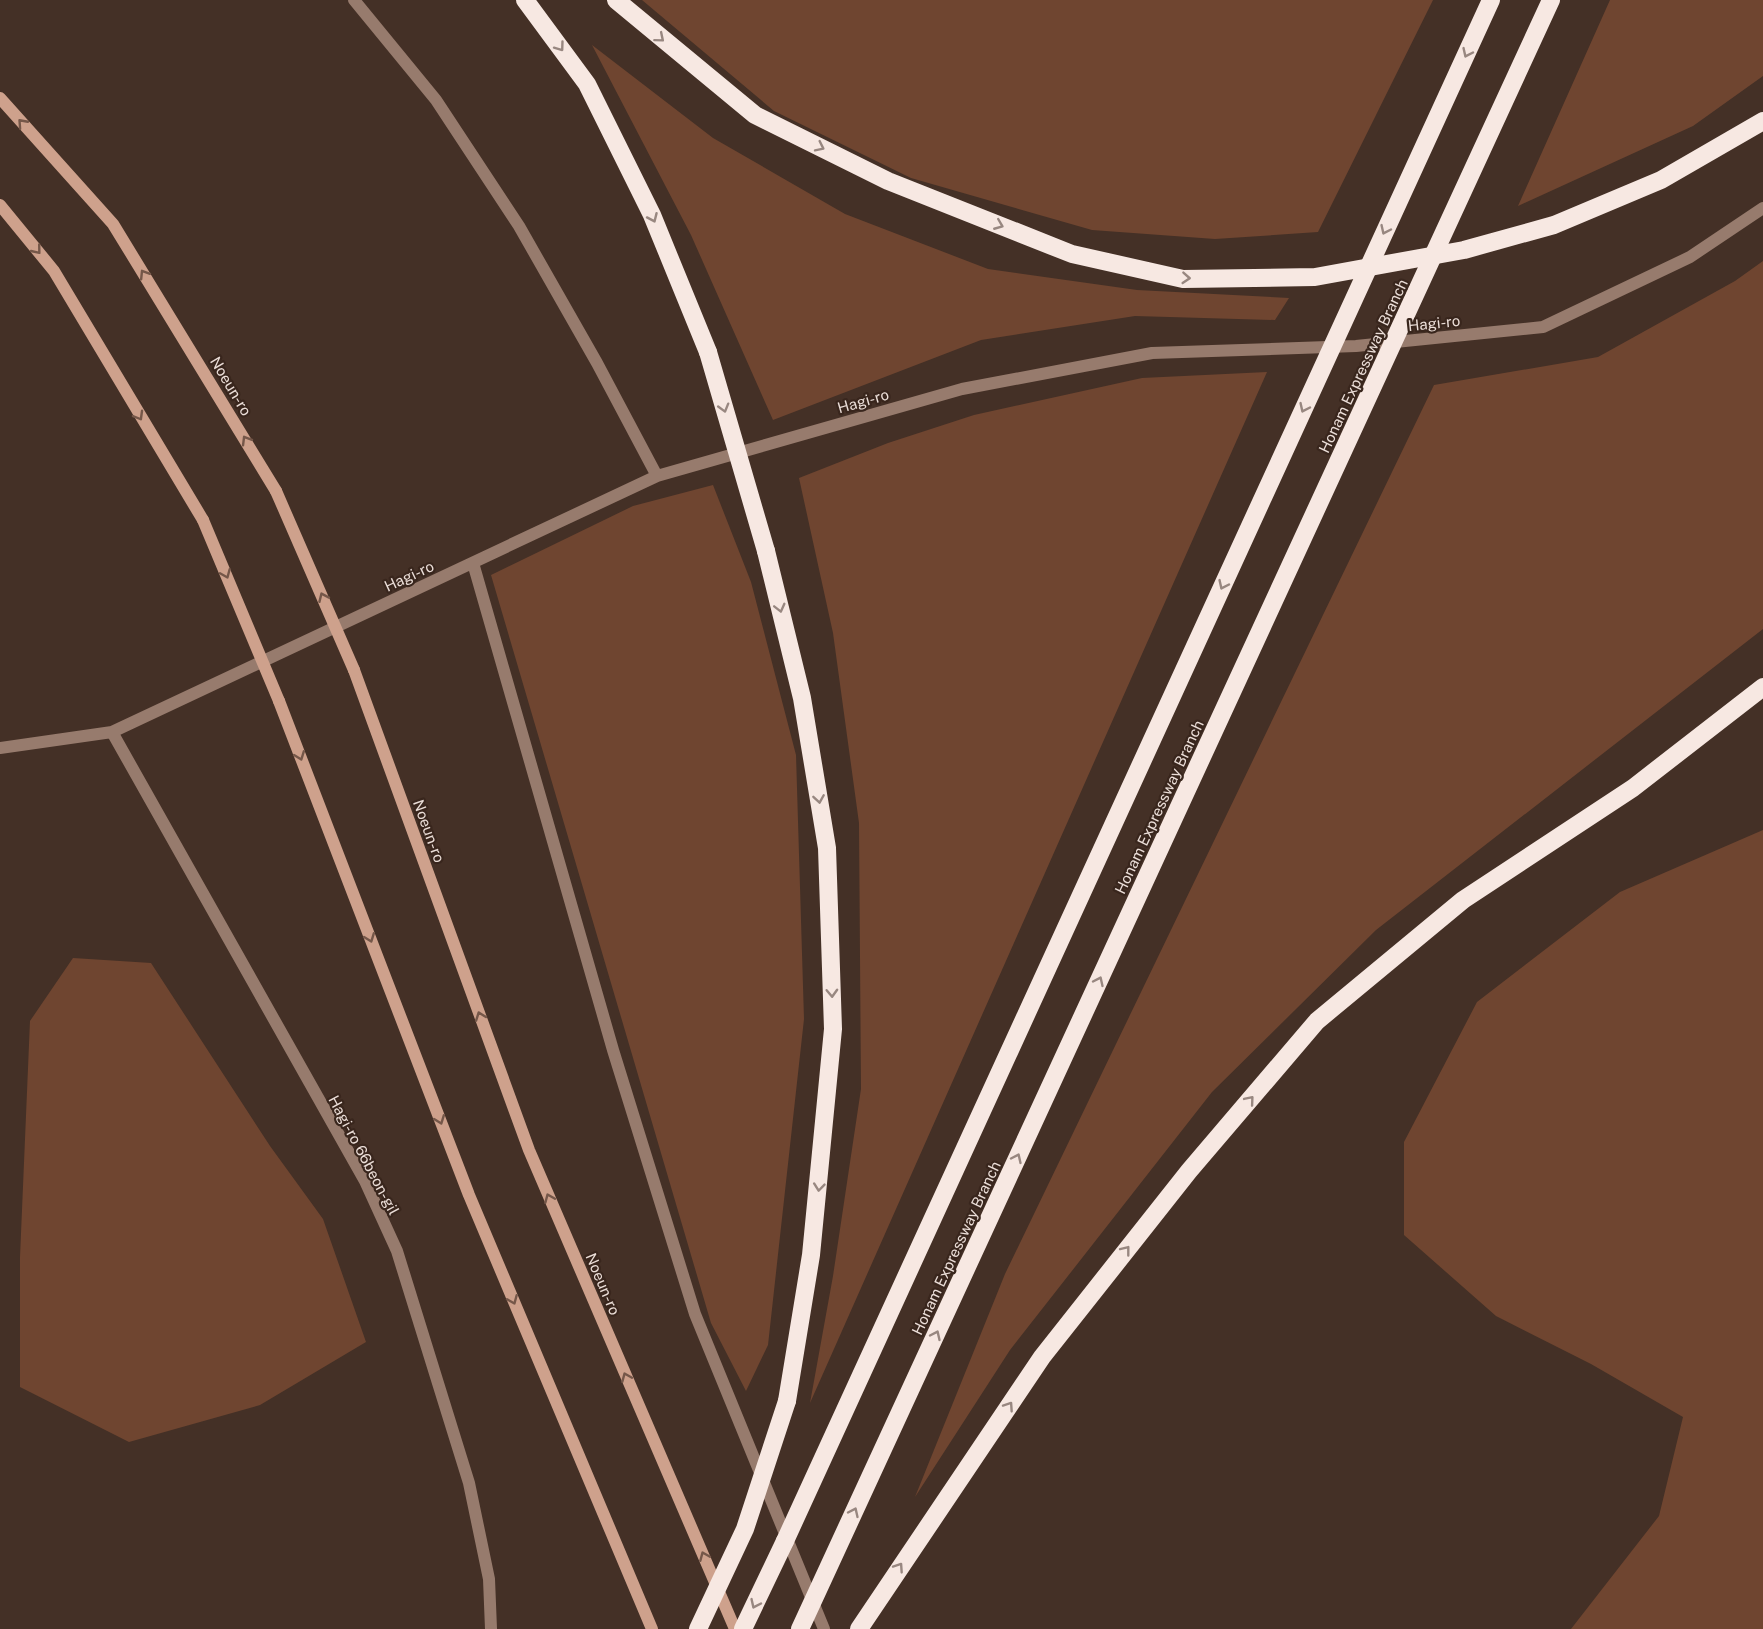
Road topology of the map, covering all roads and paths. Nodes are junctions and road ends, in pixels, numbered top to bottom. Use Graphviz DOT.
graph roads {
  1 [pos="354,0"];
  2 [pos="525,0"];
  3 [pos="616,0"];
  4 [pos="1491,0"];
  5 [pos="1551,0"];
  6 [pos="0,98"];
  7 [pos="1763,121"];
  8 [pos="0,205"];
  9 [pos="1763,208"];
  10 [pos="657,476"];
  11 [pos="473,563"];
  12 [pos="1763,687"];
  13 [pos="112,732"];
  14 [pos="0,748"];
  15 [pos="862,1622"];
  16 [pos="491,1629"];
  17 [pos="652,1629"];
  18 [pos="698,1629"];
  19 [pos="735,1629"];
  20 [pos="743,1629"];
  21 [pos="800,1629"];
  22 [pos="824,1629"];
  1 -- 10 [label="street"];
  2 -- 18 [label="highway, one-way, bridge"];
  3 -- 7 [label="highway, one-way"];
  4 -- 20 [label="highway, one-way, bridge"];
  21 -- 5 [label="highway, Honam Expressway Branch, one-way, bridge"];
  19 -- 6 [label="street, Noeun-ro, one-way, bridge"];
  8 -- 17 [label="street, one-way, bridge"];
  9 -- 10 [label="street, Hagi-ro"];
  10 -- 11 [label="street, Hagi-ro"];
  11 -- 13 [label="street, Hagi-ro"];
  11 -- 22 [label="street"];
  15 -- 12 [label="highway, one-way"];
  13 -- 14 [label="street, Hagi-ro"];
  13 -- 16 [label="street, Hagi-ro 66beon-gil"];
}
